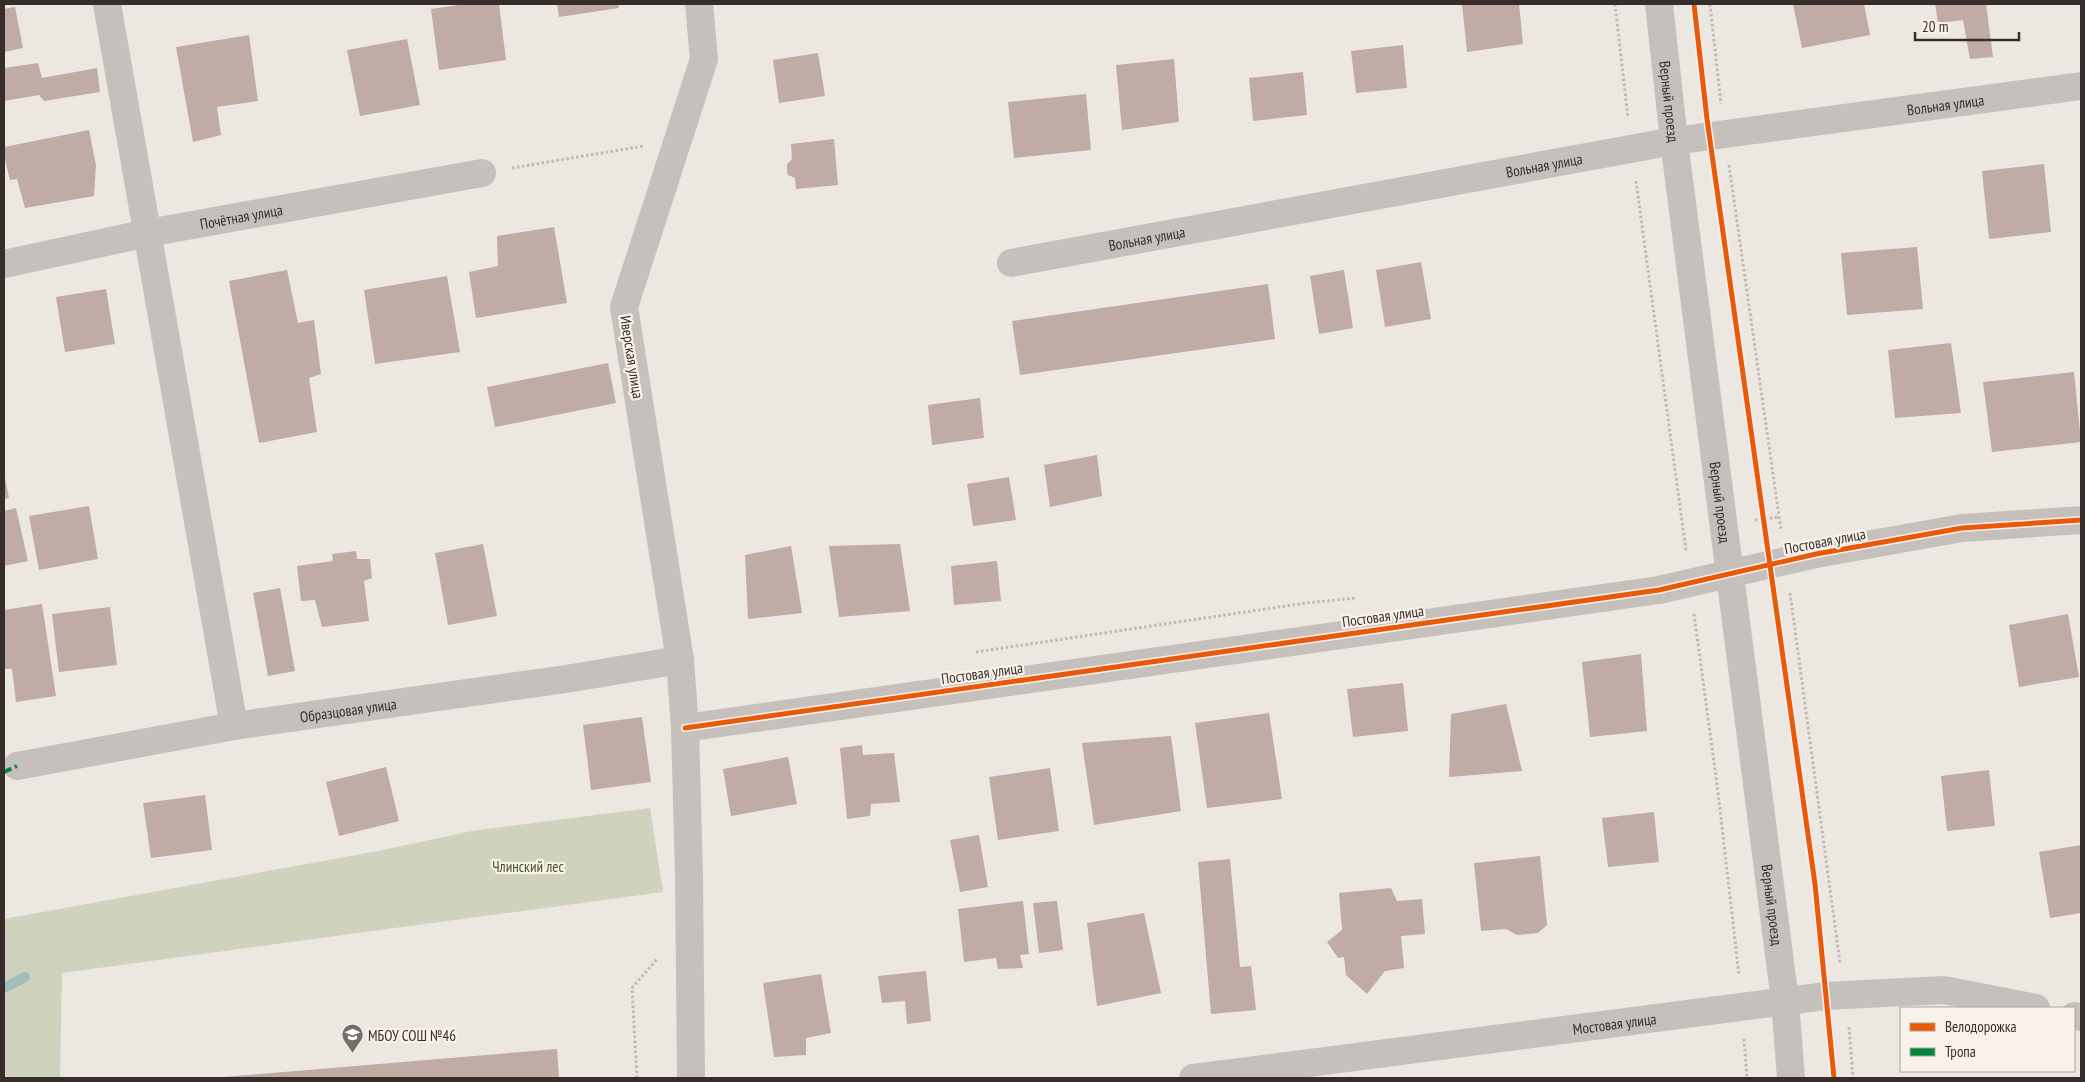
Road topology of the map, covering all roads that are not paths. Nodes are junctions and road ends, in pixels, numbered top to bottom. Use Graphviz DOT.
graph roads {
  1 [pos="107,4"];
  2 [pos="699,4"];
  3 [pos="1659,4"];
  4 [pos="2081,86"];
  5 [pos="1674,141"];
  6 [pos="482,174"];
  7 [pos="148,234"];
  8 [pos="1011,263"];
  9 [pos="4,264"];
  10 [pos="2081,520"];
  11 [pos="1731,574"];
  12 [pos="680,660"];
  13 [pos="234,726"];
  14 [pos="685,728"];
  15 [pos="18,766"];
  16 [pos="1784,1001"];
  17 [pos="2031,1007"];
  18 [pos="691,1078"];
  19 [pos="1193,1078"];
  20 [pos="1791,1078"];
  1 -- 7 [label="street"];
  2 -- 12 [label="street, Иверская улица"];
  3 -- 5 [label="street, Верный проезд"];
  4 -- 5 [label="street, Вольная улица"];
  5 -- 8 [label="street, Вольная улица"];
  5 -- 11 [label="street, Верный проезд"];
  6 -- 7 [label="street, Почётная улица"];
  7 -- 9 [label="street, Почётная улица"];
  7 -- 13 [label="street"];
  10 -- 11 [label="street, Постовая улица"];
  11 -- 14 [label="street, Постовая улица"];
  11 -- 16 [label="street, Верный проезд"];
  12 -- 13 [label="street, Образцовая улица"];
  12 -- 14 [label="street, Иверская улица"];
  13 -- 15 [label="street, Образцовая улица"];
  14 -- 18 [label="street, Иверская улица"];
  16 -- 17 [label="street, Мостовая улица"];
  16 -- 19 [label="street, Мостовая улица"];
  16 -- 20 [label="street, Верный проезд"];
}
